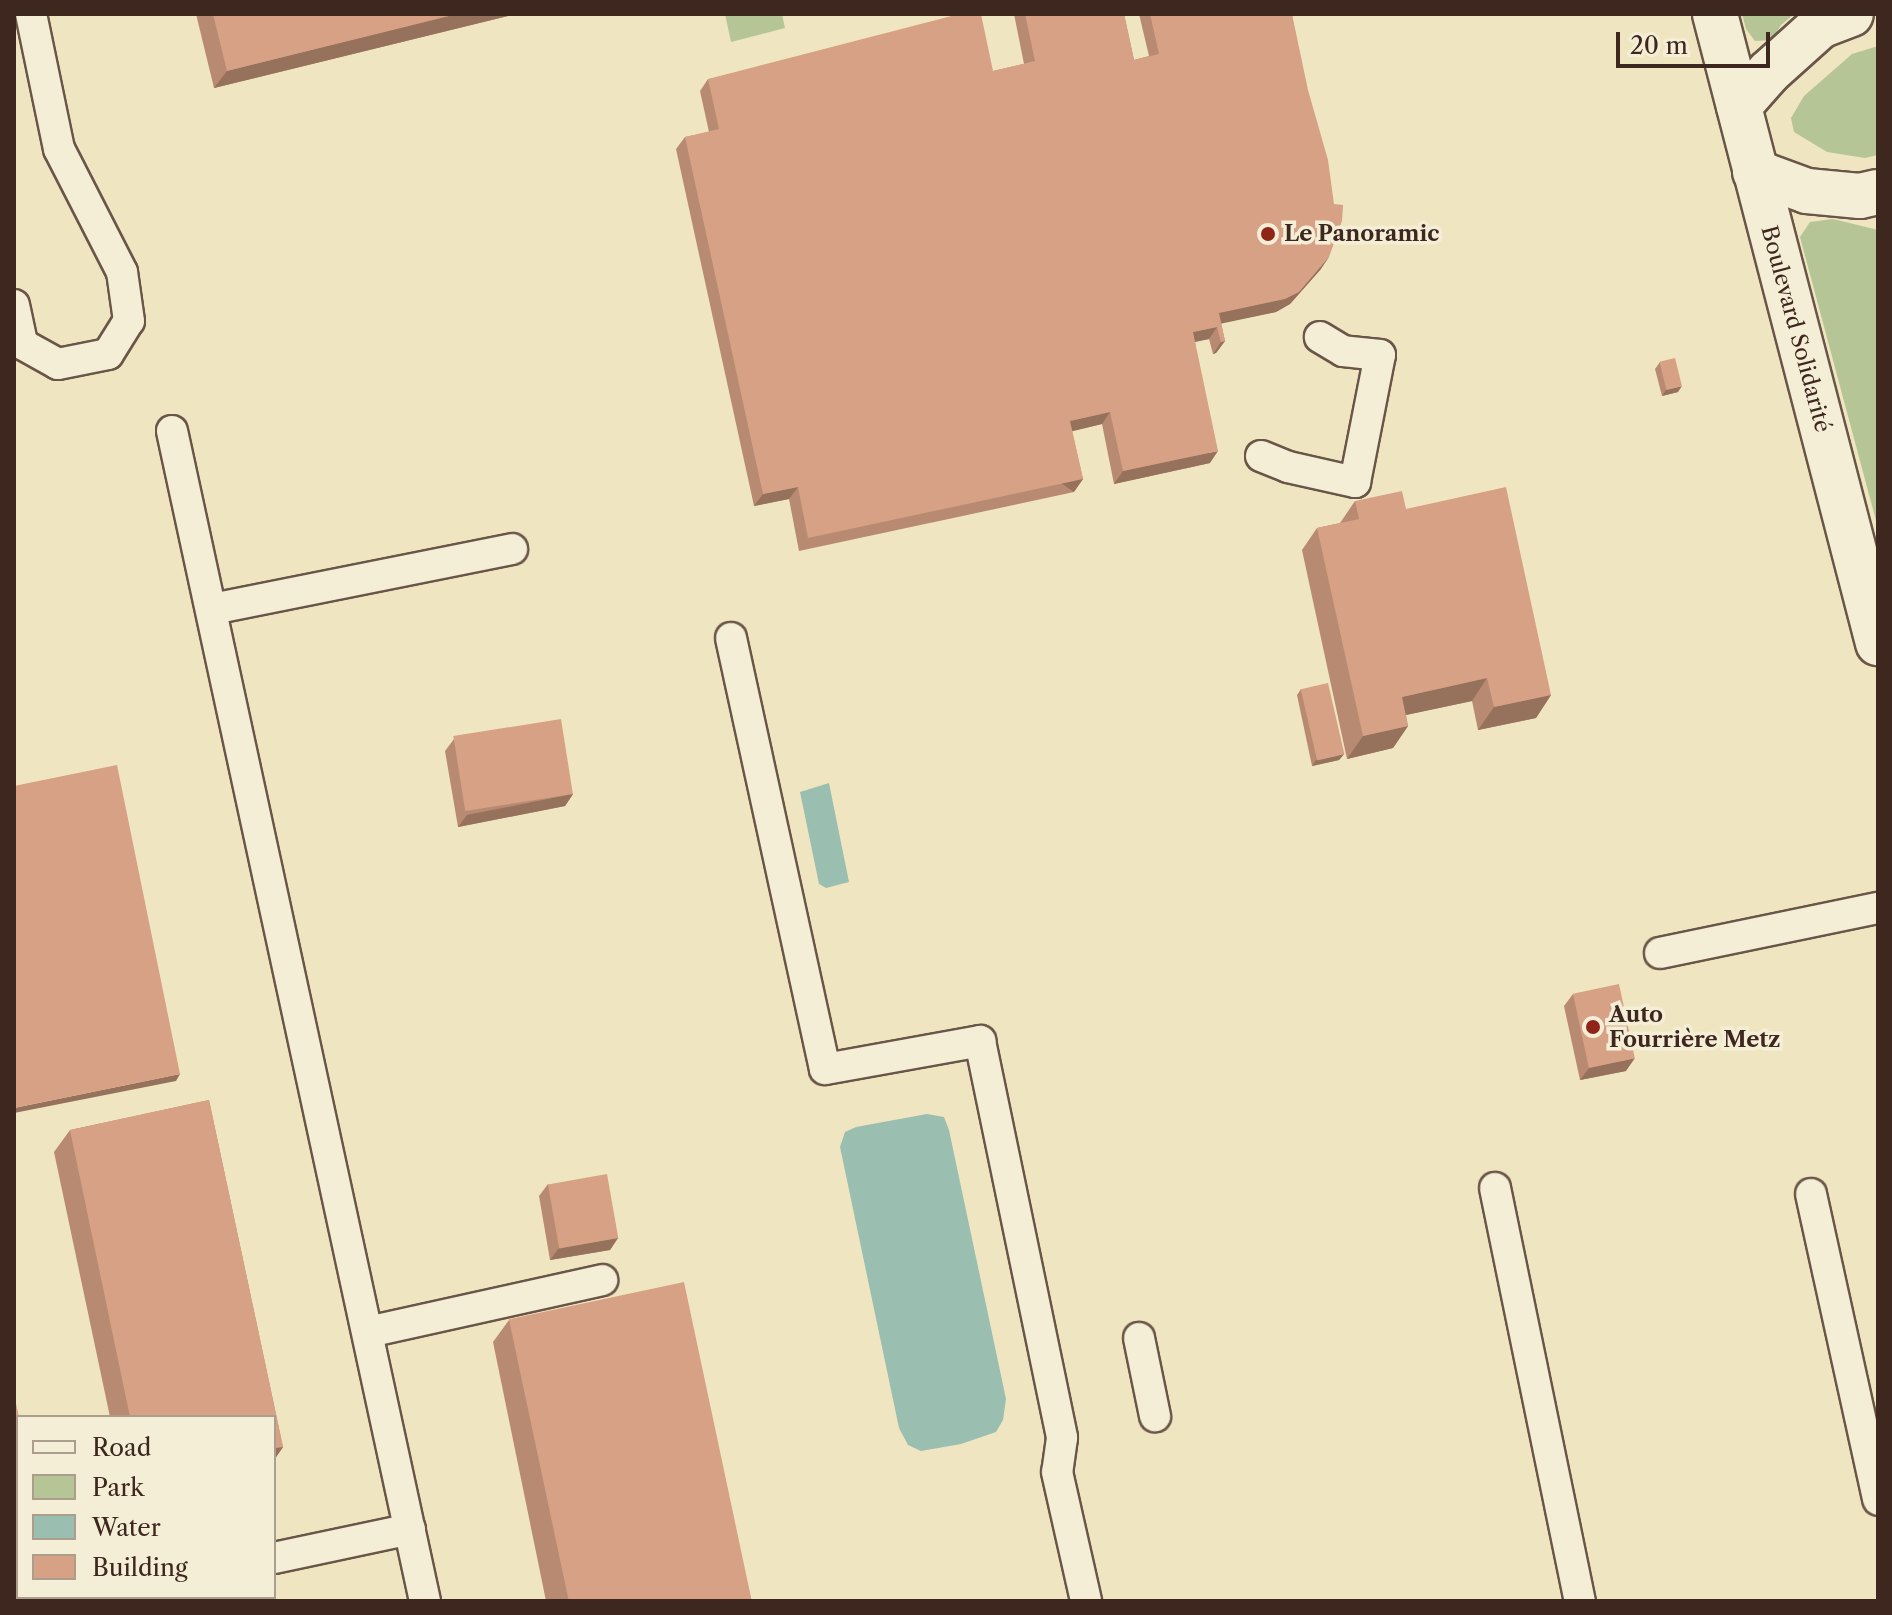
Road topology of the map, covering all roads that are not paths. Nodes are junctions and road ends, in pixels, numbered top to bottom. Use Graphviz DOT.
graph roads {
  1 [pos="1715,14"];
  2 [pos="1851,14"];
  3 [pos="31,15"];
  4 [pos="14,56"];
  5 [pos="1739,106"];
  6 [pos="1755,172"];
  7 [pos="1878,192"];
  8 [pos="14,305"];
  9 [pos="1320,337"];
  10 [pos="172,431"];
  11 [pos="1261,456"];
  12 [pos="512,549"];
  13 [pos="212,609"];
  14 [pos="731,638"];
  15 [pos="1878,643"];
  16 [pos="1878,908"];
  17 [pos="1660,953"];
  18 [pos="1495,1188"];
  19 [pos="1811,1194"];
  20 [pos="602,1280"];
  21 [pos="368,1332"];
  22 [pos="1139,1338"];
  23 [pos="1155,1416"];
  24 [pos="1878,1500"];
  25 [pos="410,1529"];
  26 [pos="276,1558"];
  27 [pos="425,1601"];
  28 [pos="1086,1601"];
  29 [pos="1580,1601"];
  1 -- 5 [label="main road, Boulevard Solidarité"];
  2 -- 5 [label="main road"];
  3 -- 4 [label="lane"];
  3 -- 8 [label="lane"];
  5 -- 6 [label="main road, Boulevard Solidarité"];
  6 -- 7 [label="main road"];
  6 -- 15 [label="main road, Boulevard Solidarité"];
  9 -- 11 [label="lane"];
  10 -- 13 [label="lane"];
  12 -- 13 [label="lane"];
  13 -- 21 [label="lane"];
  14 -- 28 [label="lane"];
  16 -- 17 [label="lane"];
  18 -- 29 [label="lane"];
  19 -- 24 [label="lane"];
  20 -- 21 [label="lane"];
  21 -- 25 [label="lane"];
  22 -- 23 [label="lane"];
  25 -- 26 [label="lane"];
  25 -- 27 [label="lane"];
}
